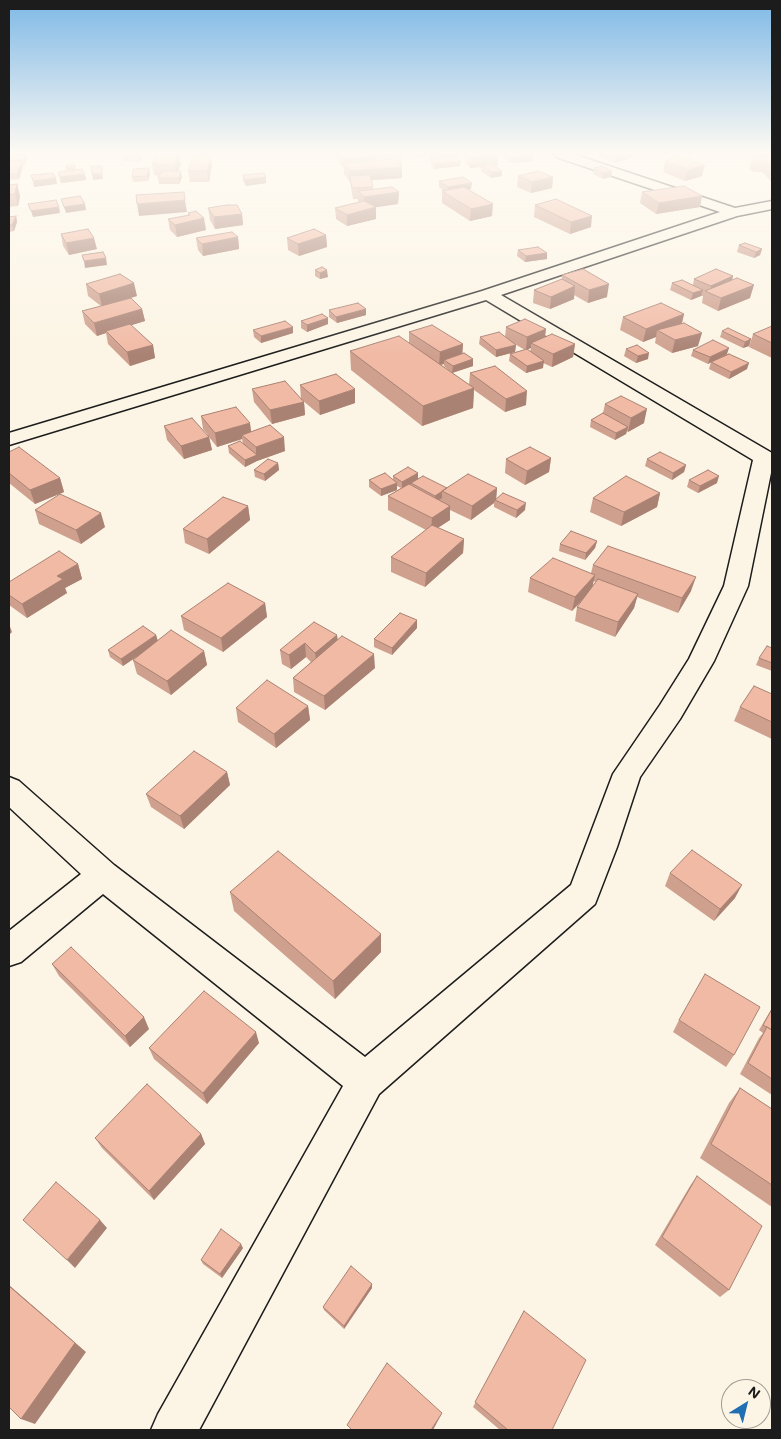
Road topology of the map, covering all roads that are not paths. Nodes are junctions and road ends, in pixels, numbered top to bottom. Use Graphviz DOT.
graph roads {
  1 [pos="707,221"];
  2 [pos="488,294"];
  3 [pos="9,438"];
  4 [pos="768,459"];
  5 [pos="9,789"];
  6 [pos="103,875"];
  7 [pos="9,952"];
  8 [pos="366,1081"];
  9 [pos="174,1430"];
  1 -- 2 [label="street"];
  2 -- 3 [label="street"];
  2 -- 4 [label="street"];
  4 -- 8 [label="street"];
  5 -- 6 [label="street"];
  6 -- 7 [label="street"];
  6 -- 8 [label="street"];
  8 -- 9 [label="street"];
}
